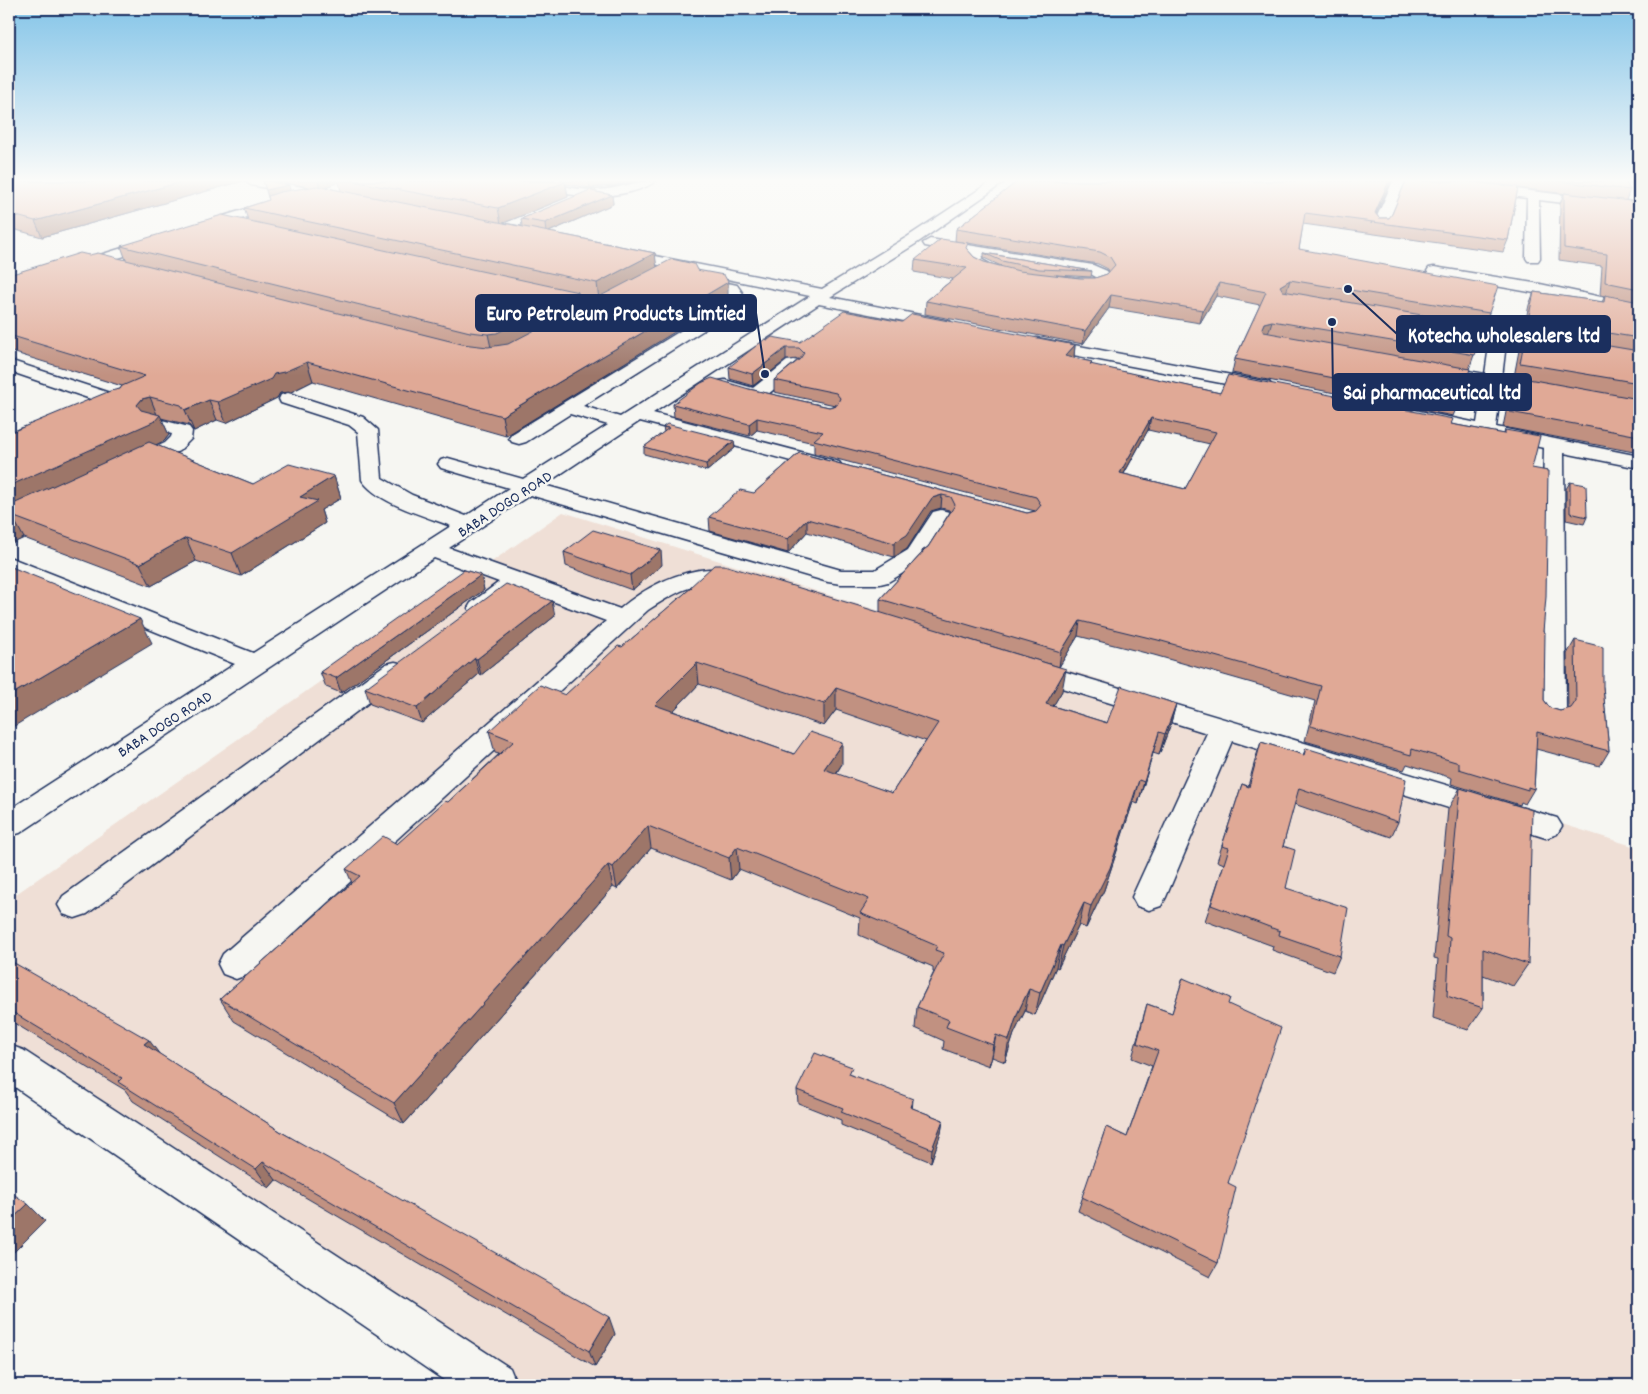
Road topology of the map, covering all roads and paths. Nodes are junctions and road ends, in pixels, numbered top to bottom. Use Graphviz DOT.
graph roads {
  1 [pos="143,246"];
  2 [pos="902,246"];
  3 [pos="949,246"];
  4 [pos="1533,246"];
  5 [pos="603,250"];
  6 [pos="979,251"];
  7 [pos="1533,258"];
  8 [pos="96,261"];
  9 [pos="680,265"];
  10 [pos="126,268"];
  11 [pos="1434,271"];
  12 [pos="1017,276"];
  13 [pos="1054,282"];
  14 [pos="9,288"];
  15 [pos="526,290"];
  16 [pos="820,296"];
  17 [pos="620,298"];
  18 [pos="602,307"];
  19 [pos="1639,310"];
  20 [pos="584,316"];
  21 [pos="709,321"];
  22 [pos="1431,324"];
  23 [pos="958,327"];
  24 [pos="762,333"];
  25 [pos="1499,336"];
  26 [pos="1017,339"];
  27 [pos="1518,339"];
  28 [pos="9,365"];
  29 [pos="793,365"];
  30 [pos="1414,367"];
  31 [pos="697,377"];
  32 [pos="1492,380"];
  33 [pos="1278,389"];
  34 [pos="1561,393"];
  35 [pos="756,395"];
  36 [pos="288,399"];
  37 [pos="774,399"];
  38 [pos="121,403"];
  39 [pos="568,408"];
  40 [pos="1400,413"];
  41 [pos="632,419"];
  42 [pos="158,425"];
  43 [pos="1486,430"];
  44 [pos="519,438"];
  45 [pos="1554,444"];
  46 [pos="1639,462"];
  47 [pos="448,464"];
  48 [pos="847,470"];
  49 [pos="118,472"];
  50 [pos="528,487"];
  51 [pos="941,517"];
  52 [pos="470,525"];
  53 [pos="432,550"];
  54 [pos="9,564"];
  55 [pos="517,580"];
  56 [pos="766,589"];
  57 [pos="624,618"];
  58 [pos="461,622"];
  59 [pos="412,657"];
  60 [pos="1004,661"];
  61 [pos="255,663"];
  62 [pos="1552,715"];
  63 [pos="1223,728"];
  64 [pos="9,825"];
  65 [pos="1546,826"];
  66 [pos="1149,897"];
  67 [pos="75,905"];
  68 [pos="236,964"];
  69 [pos="9,1062"];
  70 [pos="493,1385"];
  1 -- 8 [label="street"];
  2 -- 16 [label="street, BABA DOGO ROAD"];
  3 -- 6 [label="street"];
  4 -- 7 [label="street"];
  5 -- 9 [label="street"];
  6 -- 12 [label="street"];
  6 -- 13 [label="street"];
  8 -- 10 [label="street"];
  8 -- 14 [label="street"];
  9 -- 16 [label="street"];
  9 -- 21 [label="street"];
  11 -- 19 [label="street"];
  15 -- 18 [label="street"];
  16 -- 23 [label="street"];
  16 -- 24 [label="street, BABA DOGO ROAD"];
  17 -- 18 [label="street"];
  18 -- 20 [label="street"];
  21 -- 24 [label="street"];
  21 -- 39 [label="street"];
  22 -- 25 [label="street"];
  24 -- 31 [label="street, BABA DOGO ROAD"];
  25 -- 27 [label="street"];
  25 -- 32 [label="street"];
  26 -- 33 [label="street"];
  28 -- 38 [label="street"];
  29 -- 35 [label="street"];
  30 -- 32 [label="street"];
  31 -- 35 [label="street"];
  31 -- 41 [label="street, BABA DOGO ROAD"];
  32 -- 34 [label="street"];
  32 -- 43 [label="street"];
  35 -- 37 [label="street"];
  36 -- 52 [label="street"];
  39 -- 41 [label="street"];
  39 -- 44 [label="street"];
  40 -- 43 [label="street"];
  41 -- 48 [label="street"];
  41 -- 50 [label="street, BABA DOGO ROAD"];
  42 -- 49 [label="street"];
  43 -- 45 [label="street"];
  45 -- 46 [label="street"];
  45 -- 62 [label="street"];
  47 -- 50 [label="street"];
  50 -- 51 [label="street"];
  50 -- 52 [label="street, BABA DOGO ROAD"];
  52 -- 53 [label="street, BABA DOGO ROAD"];
  53 -- 55 [label="street"];
  53 -- 61 [label="street, BABA DOGO ROAD"];
  54 -- 61 [label="street"];
  55 -- 57 [label="street"];
  55 -- 58 [label="street"];
  56 -- 57 [label="street"];
  57 -- 68 [label="street"];
  59 -- 67 [label="street"];
  60 -- 63 [label="street"];
  61 -- 64 [label="street, BABA DOGO ROAD"];
  63 -- 65 [label="street"];
  63 -- 66 [label="street"];
  69 -- 70 [label="street"];
}
